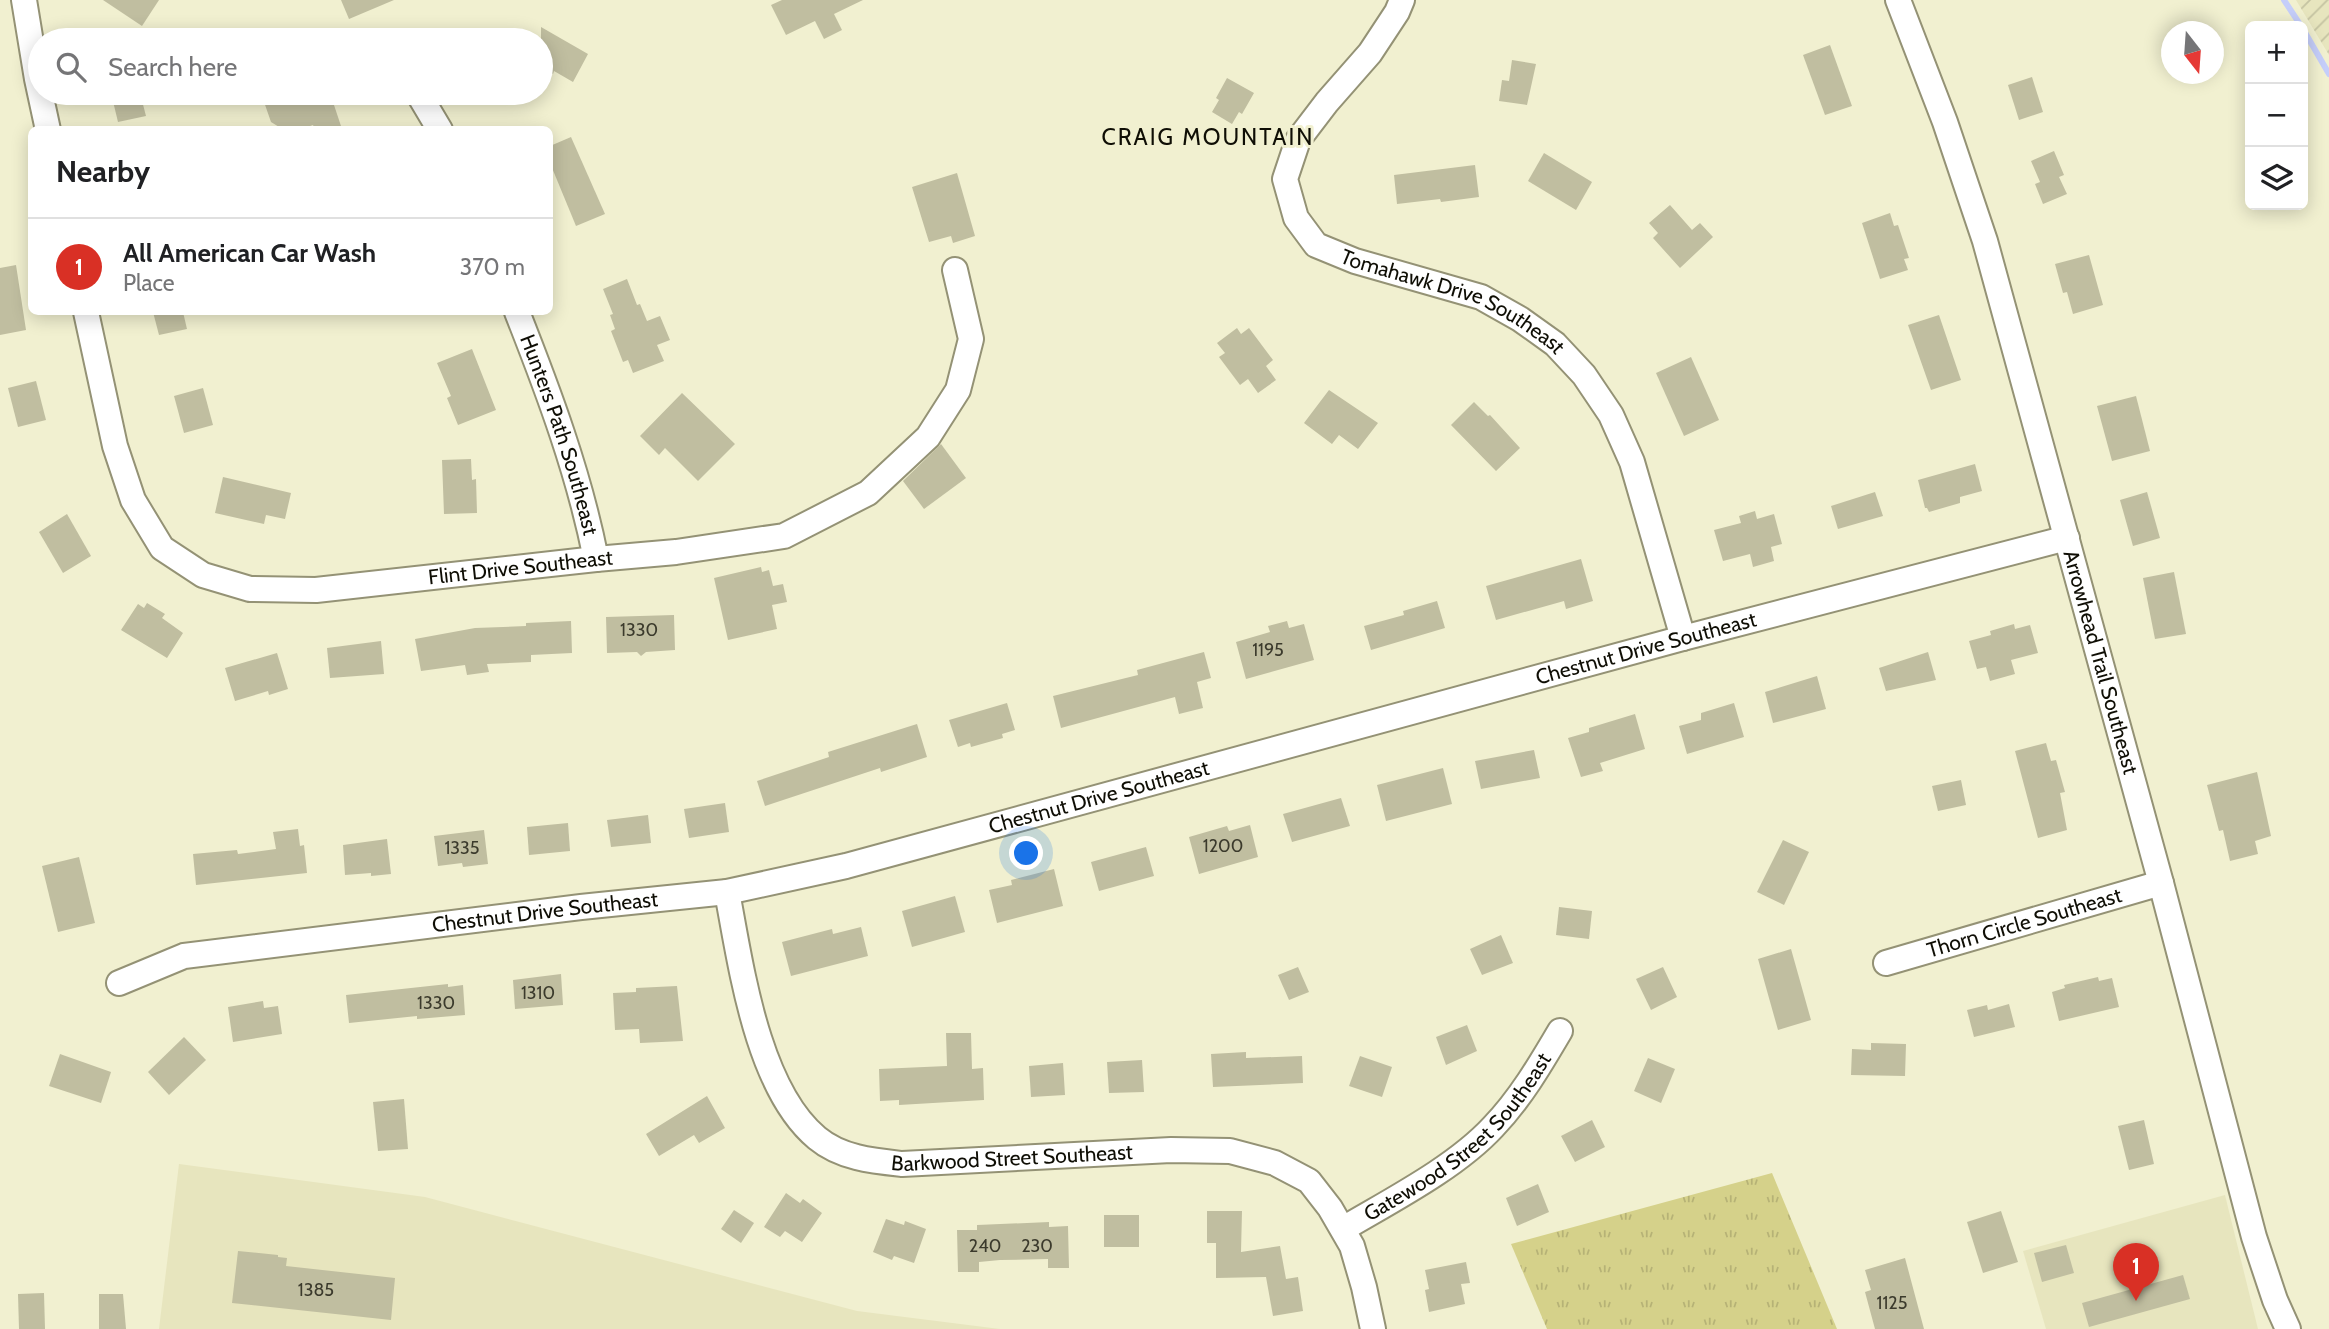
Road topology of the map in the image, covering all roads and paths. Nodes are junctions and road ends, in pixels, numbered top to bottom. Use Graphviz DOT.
graph roads {
  1 [pos="24,0"];
  2 [pos="1402,0"];
  3 [pos="1898,0"];
  4 [pos="29,28"];
  5 [pos="43,105"];
  6 [pos="425,105"];
  7 [pos="47,126"];
  8 [pos="438,126"];
  9 [pos="955,270"];
  10 [pos="87,315"];
  11 [pos="518,315"];
  12 [pos="2067,538"];
  13 [pos="596,559"];
  14 [pos="1683,638"];
  15 [pos="2161,883"];
  16 [pos="727,892"];
  17 [pos="1886,963"];
  18 [pos="119,984"];
  19 [pos="1560,1031"];
  20 [pos="1343,1229"];
  21 [pos="1373,1329"];
  22 [pos="2288,1329"];
  1 -- 4 [label="street"];
  2 -- 14 [label="street, Tomahawk Drive Southeast"];
  3 -- 12 [label="street, Arrowhead Trail Southeast"];
  5 -- 7 [label="street"];
  6 -- 8 [label="street"];
  9 -- 13 [label="street, Flint Drive Southeast"];
  10 -- 13 [label="street, Flint Drive Southeast"];
  11 -- 13 [label="street, Hunters Path Southeast"];
  12 -- 14 [label="street, Chestnut Drive Southeast"];
  12 -- 15 [label="street, Arrowhead Trail Southeast"];
  14 -- 16 [label="street, Chestnut Drive Southeast"];
  15 -- 17 [label="street, Thorn Circle Southeast"];
  15 -- 22 [label="street, Arrowhead Trail Southeast"];
  16 -- 18 [label="street, Chestnut Drive Southeast"];
  16 -- 20 [label="street, Barkwood Street Southeast"];
  19 -- 20 [label="street, Gatewood Street Southeast"];
  20 -- 21 [label="street, Barkwood Street Southeast"];
}
